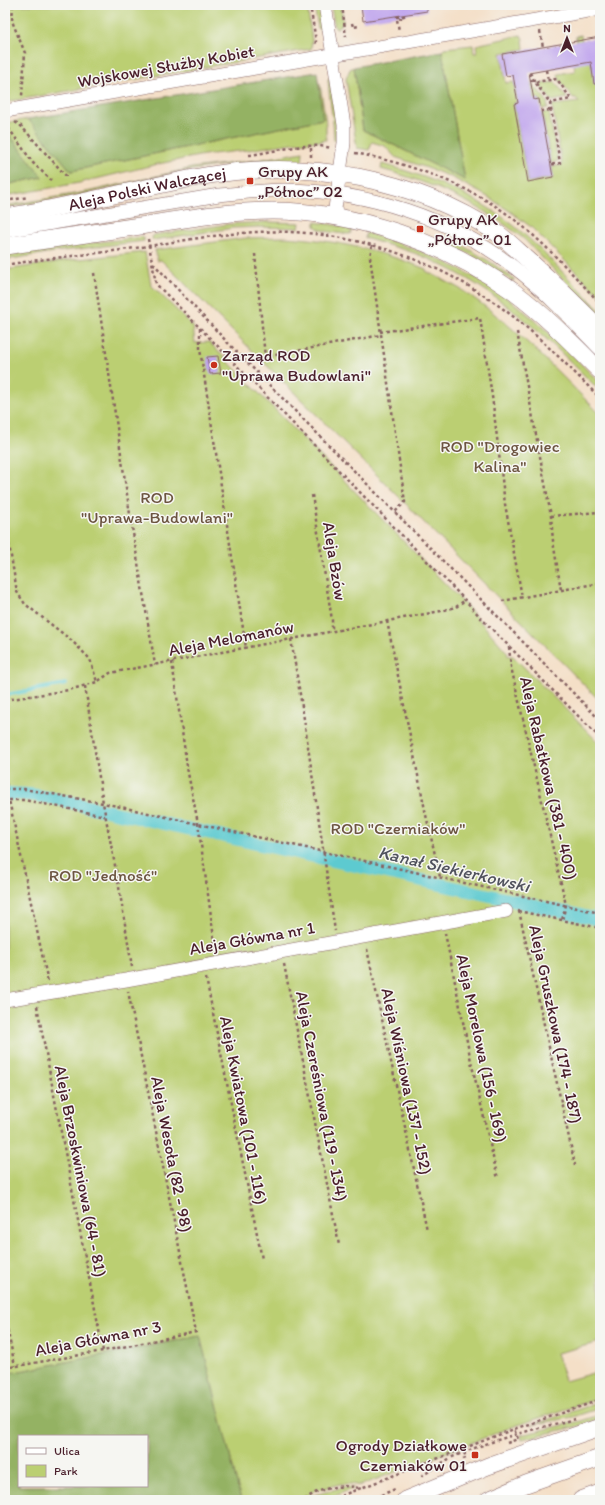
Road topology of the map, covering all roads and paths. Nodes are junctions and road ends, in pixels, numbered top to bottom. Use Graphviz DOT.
graph roads {
  1 [pos="13,5"];
  2 [pos="310,5"];
  3 [pos="325,5"];
  4 [pos="342,5"];
  5 [pos="600,9"];
  6 [pos="397,16"];
  7 [pos="352,23"];
  8 [pos="360,26"];
  9 [pos="400,32"];
  10 [pos="346,37"];
  11 [pos="315,50"];
  12 [pos="333,56"];
  13 [pos="546,70"];
  14 [pos="530,73"];
  15 [pos="530,80"];
  16 [pos="548,80"];
  17 [pos="535,82"];
  18 [pos="22,101"];
  19 [pos="550,103"];
  20 [pos="551,110"];
  21 [pos="541,111"];
  22 [pos="8,115"];
  23 [pos="5,123"];
  24 [pos="312,146"];
  25 [pos="375,157"];
  26 [pos="374,161"];
  27 [pos="311,164"];
  28 [pos="550,165"];
  29 [pos="340,174"];
  30 [pos="67,177"];
  31 [pos="51,180"];
  32 [pos="337,194"];
  33 [pos="334,216"];
  34 [pos="5,217"];
  35 [pos="146,225"];
  36 [pos="5,231"];
  37 [pos="372,245"];
  38 [pos="5,246"];
  39 [pos="149,246"];
  40 [pos="255,254"];
  41 [pos="152,262"];
  42 [pos="5,265"];
  43 [pos="94,273"];
  44 [pos="200,328"];
  45 [pos="600,329"];
  46 [pos="380,332"];
  47 [pos="517,332"];
  48 [pos="381,336"];
  49 [pos="600,349"];
  50 [pos="600,371"];
  51 [pos="600,398"];
  52 [pos="312,495"];
  53 [pos="395,512"];
  54 [pos="600,512"];
  55 [pos="551,516"];
  56 [pos="5,520"];
  57 [pos="600,583"];
  58 [pos="561,590"];
  59 [pos="522,597"];
  60 [pos="464,601"];
  61 [pos="502,601"];
  62 [pos="387,621"];
  63 [pos="332,631"];
  64 [pos="290,639"];
  65 [pos="509,646"];
  66 [pos="246,648"];
  67 [pos="172,662"];
  68 [pos="155,665"];
  69 [pos="97,682"];
  70 [pos="84,686"];
  71 [pos="5,700"];
  72 [pos="600,720"];
  73 [pos="600,738"];
  74 [pos="5,777"];
  75 [pos="6,789"];
  76 [pos="5,800"];
  77 [pos="9,800"];
  78 [pos="103,803"];
  79 [pos="106,816"];
  80 [pos="198,823"];
  81 [pos="322,850"];
  82 [pos="440,877"];
  83 [pos="566,905"];
  84 [pos="506,910"];
  85 [pos="519,911"];
  86 [pos="600,913"];
  87 [pos="562,920"];
  88 [pos="442,923"];
  89 [pos="600,928"];
  90 [pos="365,936"];
  91 [pos="336,941"];
  92 [pos="281,951"];
  93 [pos="218,963"];
  94 [pos="203,966"];
  95 [pos="130,979"];
  96 [pos="50,992"];
  97 [pos="35,996"];
  98 [pos="5,1000"];
  99 [pos="575,1165"];
  100 [pos="498,1179"];
  101 [pos="427,1230"];
  102 [pos="339,1245"];
  103 [pos="262,1259"];
  104 [pos="5,1318"];
  105 [pos="196,1332"];
  106 [pos="103,1351"];
  107 [pos="16,1366"];
  108 [pos="5,1368"];
  109 [pos="600,1400"];
  110 [pos="577,1419"];
  111 [pos="600,1427"];
  112 [pos="514,1429"];
  113 [pos="516,1434"];
  114 [pos="503,1444"];
  115 [pos="462,1449"];
  116 [pos="465,1454"];
  117 [pos="600,1458"];
  118 [pos="415,1479"];
  119 [pos="358,1488"];
  120 [pos="600,1493"];
  121 [pos="401,1494"];
  122 [pos="305,1500"];
  123 [pos="330,1500"];
  124 [pos="370,1500"];
  125 [pos="488,1500"];
  126 [pos="581,1500"];
  1 -- 18 [label="path"];
  2 -- 11 [label="path"];
  3 -- 12 [label="street"];
  4 -- 10 [label="path"];
  5 -- 12 [label="street, Wojskowej Służby Kobiet"];
  6 -- 9 [label="path"];
  7 -- 8 [label="path"];
  12 -- 22 [label="street, Wojskowej Służby Kobiet"];
  12 -- 29 [label="street"];
  13 -- 16 [label="path"];
  14 -- 17 [label="path"];
  15 -- 17 [label="path"];
  16 -- 17 [label="path"];
  16 -- 19 [label="path"];
  17 -- 19 [label="path"];
  19 -- 20 [label="path"];
  20 -- 21 [label="path"];
  20 -- 28 [label="path"];
  22 -- 30 [label="path"];
  23 -- 31 [label="path"];
  24 -- 27 [label="path"];
  25 -- 26 [label="path"];
  29 -- 32 [label="street"];
  29 -- 34 [label="main road, Aleja Polski Walczącej"];
  29 -- 45 [label="main road, Aleja Polski Walczącej"];
  32 -- 33 [label="street"];
  32 -- 36 [label="street"];
  32 -- 49 [label="street"];
  33 -- 35 [label="main road, Aleja Polski Walczącej"];
  33 -- 50 [label="main road, Aleja Polski Walczącej"];
  35 -- 38 [label="main road, Aleja Polski Walczącej"];
  35 -- 39 [label="path"];
  37 -- 39 [label="path"];
  37 -- 46 [label="path"];
  37 -- 51 [label="path"];
  39 -- 41 [label="path"];
  39 -- 42 [label="path"];
  40 -- 48 [label="path"];
  41 -- 44 [label="path"];
  41 -- 53 [label="path"];
  43 -- 68 [label="path"];
  44 -- 60 [label="path"];
  44 -- 66 [label="path"];
  46 -- 48 [label="path"];
  46 -- 59 [label="path"];
  47 -- 55 [label="path"];
  48 -- 53 [label="path"];
  52 -- 63 [label="path, Aleja Bzów"];
  53 -- 72 [label="path"];
  54 -- 55 [label="path"];
  55 -- 58 [label="path"];
  56 -- 69 [label="path"];
  57 -- 58 [label="path"];
  58 -- 59 [label="path"];
  59 -- 61 [label="path"];
  60 -- 62 [label="path, Aleja Melomanów"];
  60 -- 65 [label="path"];
  62 -- 63 [label="path, Aleja Melomanów"];
  62 -- 82 [label="path"];
  63 -- 64 [label="path, Aleja Melomanów"];
  64 -- 66 [label="path, Aleja Melomanów"];
  64 -- 81 [label="path"];
  65 -- 73 [label="path"];
  65 -- 83 [label="path, Aleja Rabatkowa (381 - 400)"];
  66 -- 67 [label="path, Aleja Melomanów"];
  67 -- 68 [label="path, Aleja Melomanów"];
  67 -- 80 [label="path"];
  68 -- 69 [label="path, Aleja Melomanów"];
  69 -- 70 [label="path, Aleja Melomanów"];
  70 -- 71 [label="path, Aleja Melomanów"];
  70 -- 78 [label="path, Aleja Wesoła (82 - 98)"];
  74 -- 75 [label="path"];
  75 -- 78 [label="path"];
  76 -- 77 [label="path"];
  77 -- 79 [label="path"];
  77 -- 96 [label="path"];
  78 -- 79 [label="path, Aleja Wesoła (82 - 98)"];
  78 -- 80 [label="path"];
  79 -- 95 [label="path, Aleja Wesoła (82 - 98)"];
  80 -- 81 [label="path"];
  80 -- 93 [label="path"];
  81 -- 82 [label="path"];
  81 -- 91 [label="path"];
  82 -- 83 [label="path"];
  83 -- 86 [label="path"];
  83 -- 87 [label="path"];
  84 -- 85 [label="path"];
  84 -- 88 [label="street, Aleja Główna nr 1"];
  85 -- 87 [label="path"];
  85 -- 99 [label="path, Aleja Gruszkowa (174 - 187)"];
  87 -- 89 [label="path"];
  88 -- 90 [label="street, Aleja Główna nr 1"];
  88 -- 100 [label="path, Aleja Morelowa (156 - 169)"];
  90 -- 91 [label="street, Aleja Główna nr 1"];
  90 -- 101 [label="path, Aleja Wiśniowa (137 - 152)"];
  91 -- 92 [label="street, Aleja Główna nr 1"];
  92 -- 93 [label="street, Aleja Główna nr 1"];
  92 -- 102 [label="path, Aleja Czereśniowa (119 - 134)"];
  93 -- 94 [label="street, Aleja Główna nr 1"];
  94 -- 95 [label="street, Aleja Główna nr 1"];
  94 -- 103 [label="path, Aleja Kwiatowa (101 - 116)"];
  95 -- 96 [label="street, Aleja Główna nr 1"];
  95 -- 105 [label="path, Aleja Wesoła (82 - 98)"];
  96 -- 97 [label="street, Aleja Główna nr 1"];
  97 -- 98 [label="street, Aleja Główna nr 1"];
  97 -- 106 [label="path, Aleja Brzoskwiniowa (64 - 81)"];
  104 -- 107 [label="path"];
  105 -- 106 [label="path, Aleja Główna nr 3"];
  106 -- 107 [label="path, Aleja Główna nr 3"];
  107 -- 108 [label="path, Aleja Główna nr 3"];
  109 -- 112 [label="path"];
  110 -- 113 [label="path"];
  111 -- 121 [label="main road"];
  112 -- 113 [label="path"];
  112 -- 115 [label="path"];
  113 -- 114 [label="path"];
  113 -- 116 [label="path"];
  115 -- 116 [label="path"];
  115 -- 119 [label="path"];
  116 -- 118 [label="path"];
  117 -- 125 [label="main road"];
  119 -- 122 [label="path"];
  119 -- 123 [label="path"];
  120 -- 126 [label="main road"];
  121 -- 124 [label="path"];
}
